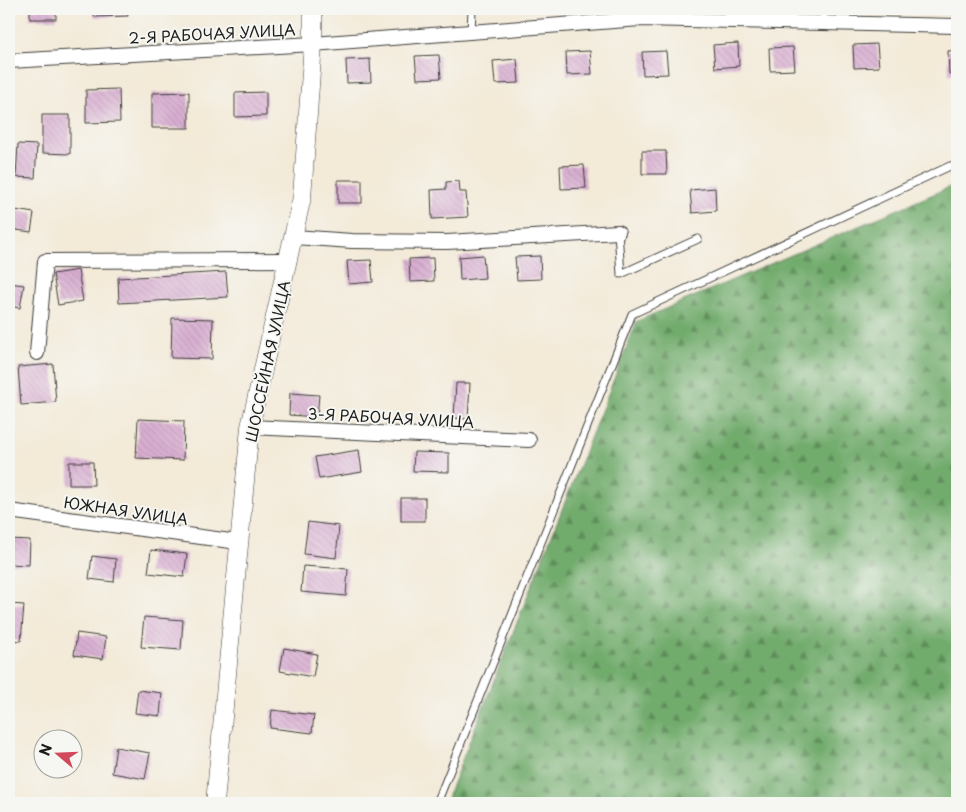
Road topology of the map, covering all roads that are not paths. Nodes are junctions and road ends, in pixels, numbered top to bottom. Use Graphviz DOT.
graph roads {
  1 [pos="313,9"];
  2 [pos="472,9"];
  3 [pos="824,9"];
  4 [pos="640,14"];
  5 [pos="824,23"];
  6 [pos="957,26"];
  7 [pos="471,32"];
  8 [pos="313,44"];
  9 [pos="9,61"];
  10 [pos="957,164"];
  11 [pos="618,232"];
  12 [pos="294,237"];
  13 [pos="698,239"];
  14 [pos="289,260"];
  15 [pos="37,353"];
  16 [pos="250,427"];
  17 [pos="529,440"];
  18 [pos="9,511"];
  19 [pos="238,542"];
  20 [pos="215,803"];
  21 [pos="437,803"];
  1 -- 8 [label="street, ШОССЕЙНАЯ УЛИЦА"];
  2 -- 7 [label="lane"];
  3 -- 5 [label="lane"];
  4 -- 5 [label="street, 2-Я РАБОЧАЯ УЛИЦА"];
  4 -- 7 [label="street, 2-Я РАБОЧАЯ УЛИЦА"];
  5 -- 6 [label="street, 2-Я РАБОЧАЯ УЛИЦА"];
  7 -- 8 [label="street, 2-Я РАБОЧАЯ УЛИЦА"];
  8 -- 9 [label="street, 2-Я РАБОЧАЯ УЛИЦА"];
  8 -- 12 [label="street, ШОССЕЙНАЯ УЛИЦА"];
  10 -- 21 [label="lane"];
  11 -- 12 [label="street"];
  11 -- 13 [label="lane"];
  12 -- 14 [label="street, ШОССЕЙНАЯ УЛИЦА"];
  14 -- 15 [label="street"];
  14 -- 16 [label="street, ШОССЕЙНАЯ УЛИЦА"];
  16 -- 17 [label="street, 3-Я РАБОЧАЯ УЛИЦА"];
  16 -- 19 [label="street, ШОССЕЙНАЯ УЛИЦА"];
  18 -- 19 [label="street, ЮЖНАЯ УЛИЦА"];
  19 -- 20 [label="street, ШОССЕЙНАЯ УЛИЦА"];
}
